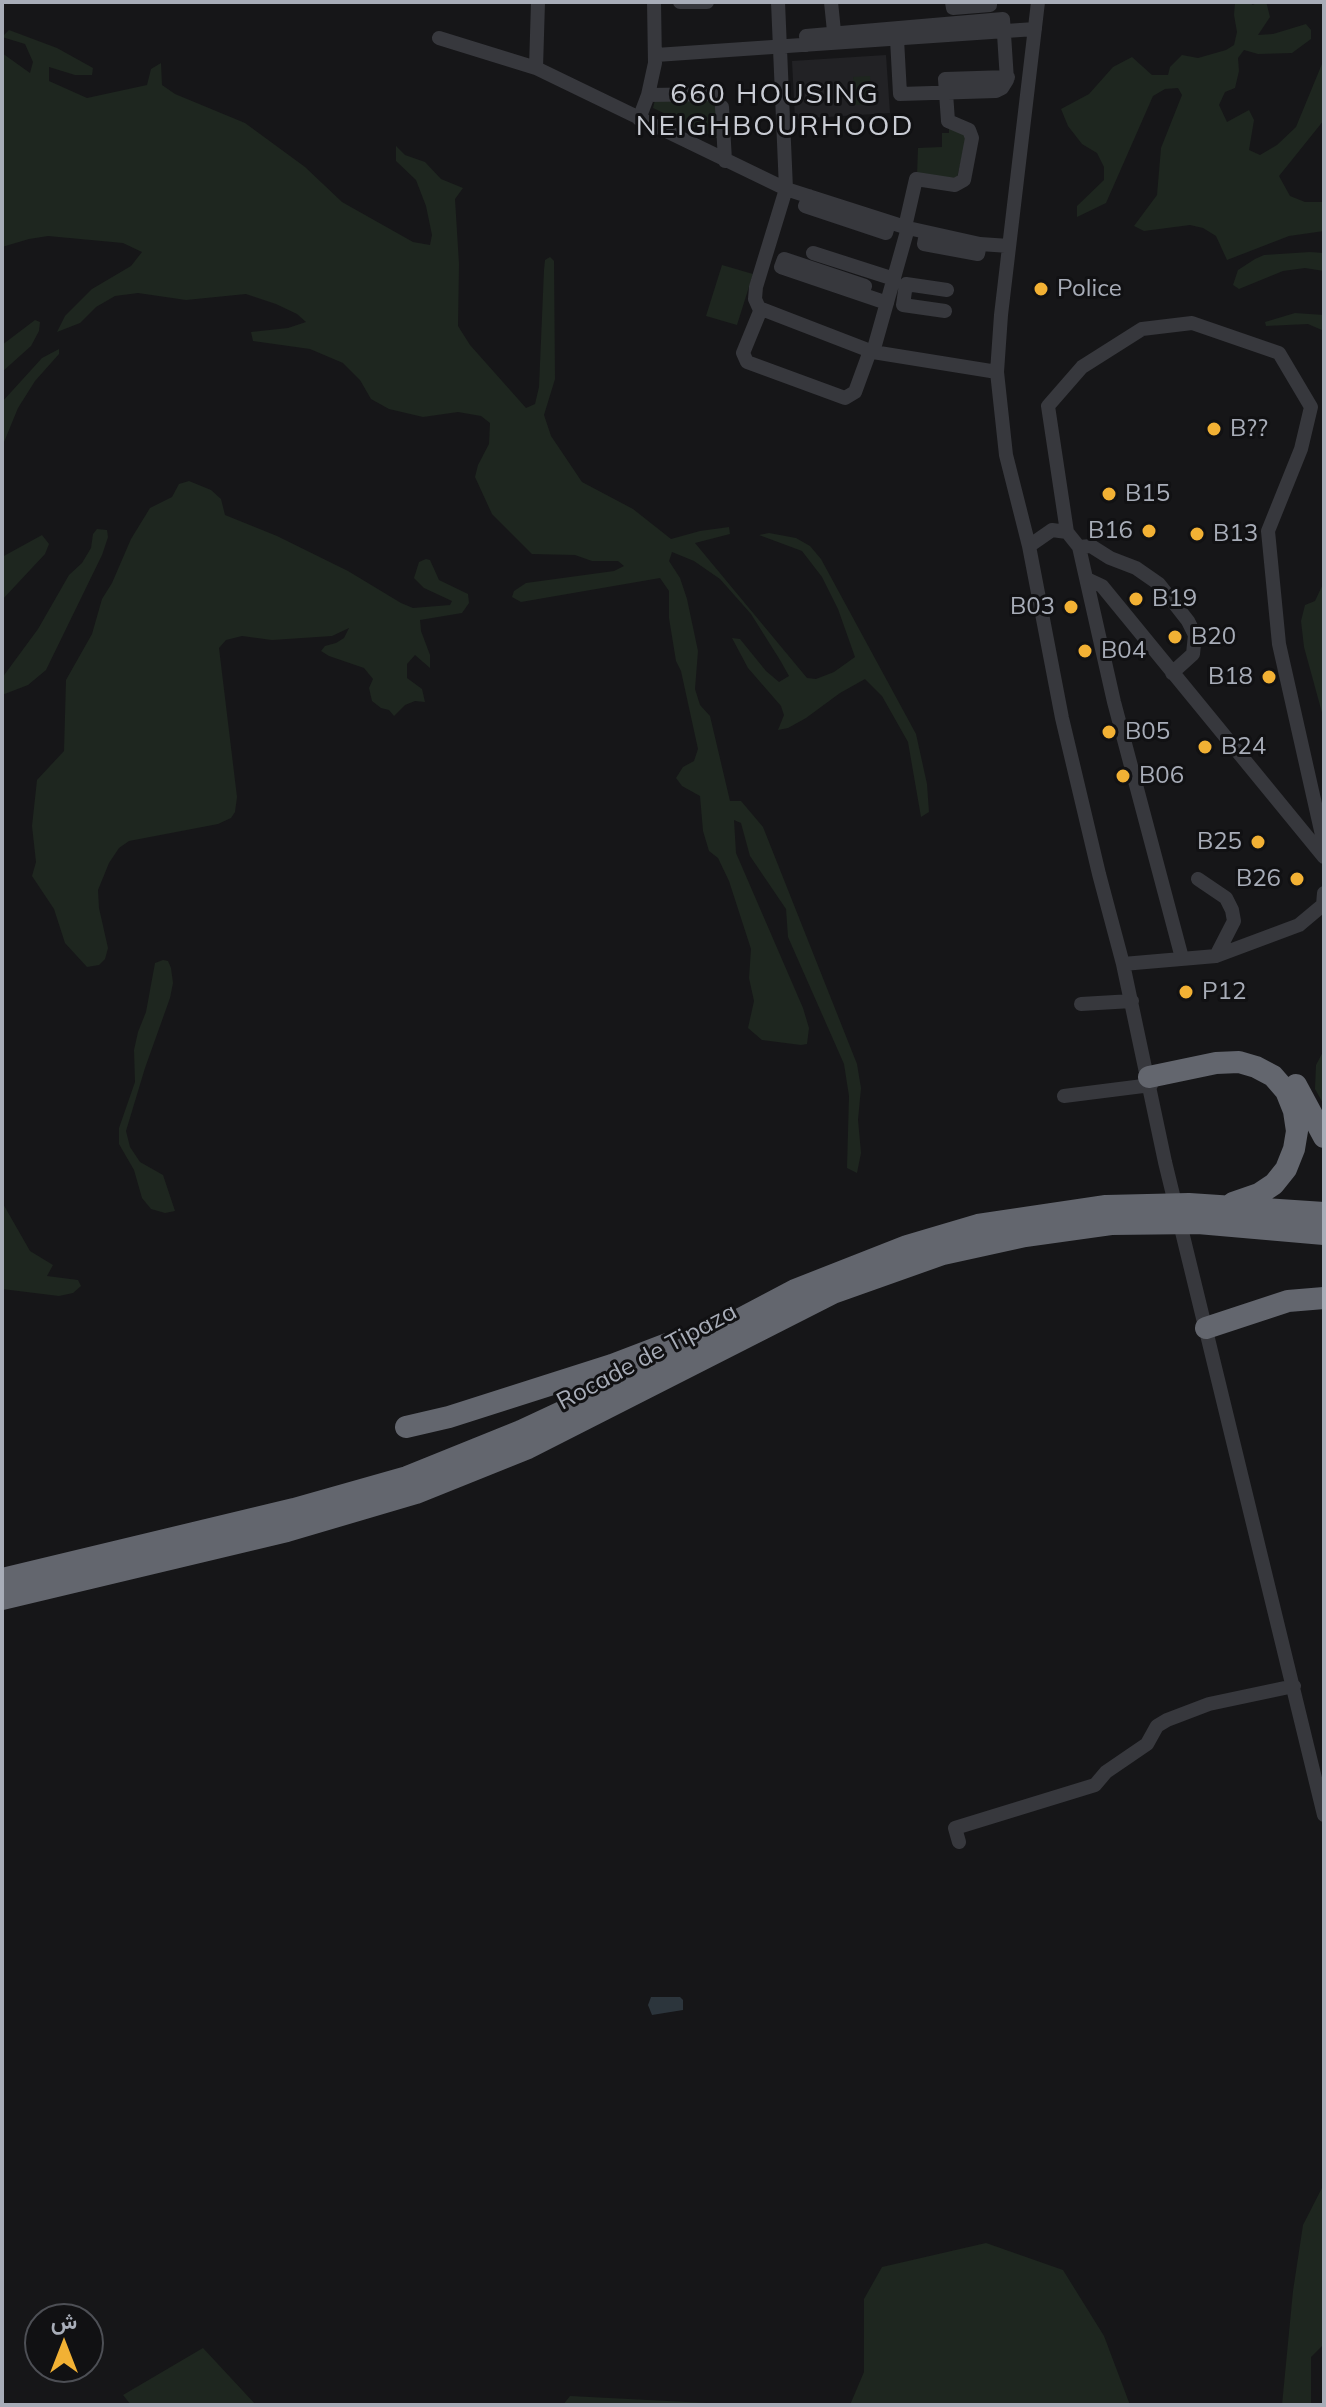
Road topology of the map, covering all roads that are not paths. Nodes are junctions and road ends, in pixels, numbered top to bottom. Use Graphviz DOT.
graph roads {
  1 [pos="538,2"];
  2 [pos="654,2"];
  3 [pos="680,2"];
  4 [pos="707,2"];
  5 [pos="778,2"];
  6 [pos="831,2"];
  7 [pos="952,2"];
  8 [pos="990,2"];
  9 [pos="1038,2"];
  10 [pos="1035,29"];
  11 [pos="1004,32"];
  12 [pos="439,38"];
  13 [pos="834,38"];
  14 [pos="897,39"];
  15 [pos="780,47"];
  16 [pos="656,55"];
  17 [pos="536,68"];
  18 [pos="946,92"];
  19 [pos="648,95"];
  20 [pos="639,119"];
  21 [pos="725,161"];
  22 [pos="786,189"];
  23 [pos="906,228"];
  24 [pos="1009,246"];
  25 [pos="813,253"];
  26 [pos="947,290"];
  27 [pos="894,292"];
  28 [pos="755,294"];
  29 [pos="862,294"];
  30 [pos="945,311"];
  31 [pos="768,312"];
  32 [pos="755,324"];
  33 [pos="872,352"];
  34 [pos="997,372"];
  35 [pos="1067,532"];
  36 [pos="1029,546"];
  37 [pos="1079,547"];
  38 [pos="1087,579"];
  39 [pos="1172,673"];
  40 [pos="1324,844"];
  41 [pos="1324,857"];
  42 [pos="1198,879"];
  43 [pos="1324,893"];
  44 [pos="1216,956"];
  45 [pos="1182,958"];
  46 [pos="1123,964"];
  47 [pos="1132,1001"];
  48 [pos="1081,1004"];
  49 [pos="1148,1076"];
  50 [pos="1064,1096"];
  51 [pos="1324,1137"];
  52 [pos="1189,1204"];
  53 [pos="1324,1213"];
  54 [pos="1324,1234"];
  55 [pos="1324,1298"];
  56 [pos="1206,1328"];
  57 [pos="722,1329"];
  58 [pos="406,1427"];
  59 [pos="2,1579"];
  60 [pos="2,1599"];
  61 [pos="1294,1686"];
  62 [pos="1324,1815"];
  63 [pos="959,1842"];
  1 -- 17 [label="street"];
  2 -- 16 [label="street"];
  3 -- 4 [label="street"];
  5 -- 15 [label="street"];
  6 -- 13 [label="street"];
  7 -- 8 [label="street"];
  9 -- 10 [label="street"];
  10 -- 11 [label="street"];
  10 -- 24 [label="street"];
  11 -- 13 [label="street"];
  11 -- 14 [label="street"];
  11 -- 18 [label="street"];
  12 -- 17 [label="street"];
  13 -- 14 [label="street"];
  13 -- 15 [label="street"];
  14 -- 18 [label="street"];
  15 -- 16 [label="street"];
  15 -- 22 [label="street"];
  16 -- 19 [label="street"];
  17 -- 20 [label="street"];
  18 -- 23 [label="street"];
  19 -- 20 [label="street"];
  19 -- 21 [label="street"];
  20 -- 21 [label="street"];
  21 -- 22 [label="street"];
  22 -- 23 [label="street"];
  22 -- 28 [label="street"];
  23 -- 24 [label="street"];
  23 -- 27 [label="street"];
  24 -- 34 [label="street"];
  25 -- 27 [label="street"];
  26 -- 27 [label="street"];
  27 -- 29 [label="street"];
  27 -- 30 [label="street"];
  27 -- 33 [label="street"];
  28 -- 31 [label="street"];
  28 -- 32 [label="street"];
  29 -- 29 [label="street"];
  31 -- 32 [label="street"];
  31 -- 33 [label="street"];
  32 -- 33 [label="street"];
  33 -- 34 [label="street"];
  34 -- 36 [label="street"];
  35 -- 36 [label="street"];
  35 -- 37 [label="street"];
  35 -- 40 [label="street"];
  36 -- 46 [label="street"];
  37 -- 38 [label="street"];
  37 -- 39 [label="street"];
  38 -- 39 [label="street"];
  38 -- 45 [label="street"];
  39 -- 41 [label="street"];
  42 -- 44 [label="street"];
  43 -- 44 [label="street"];
  44 -- 45 [label="street"];
  45 -- 46 [label="street"];
  46 -- 47 [label="street"];
  47 -- 48 [label="street"];
  47 -- 49 [label="street"];
  49 -- 50 [label="street"];
  49 -- 51 [label="highway"];
  49 -- 52 [label="highway"];
  49 -- 56 [label="street"];
  52 -- 53 [label="highway, Rocade de Tipaza"];
  52 -- 57 [label="highway, Rocade de Tipaza"];
  54 -- 60 [label="highway, Rocade de Tipaza"];
  55 -- 56 [label="highway"];
  56 -- 61 [label="street"];
  57 -- 58 [label="highway"];
  57 -- 59 [label="highway, Rocade de Tipaza"];
  61 -- 62 [label="street"];
  61 -- 63 [label="street"];
}
